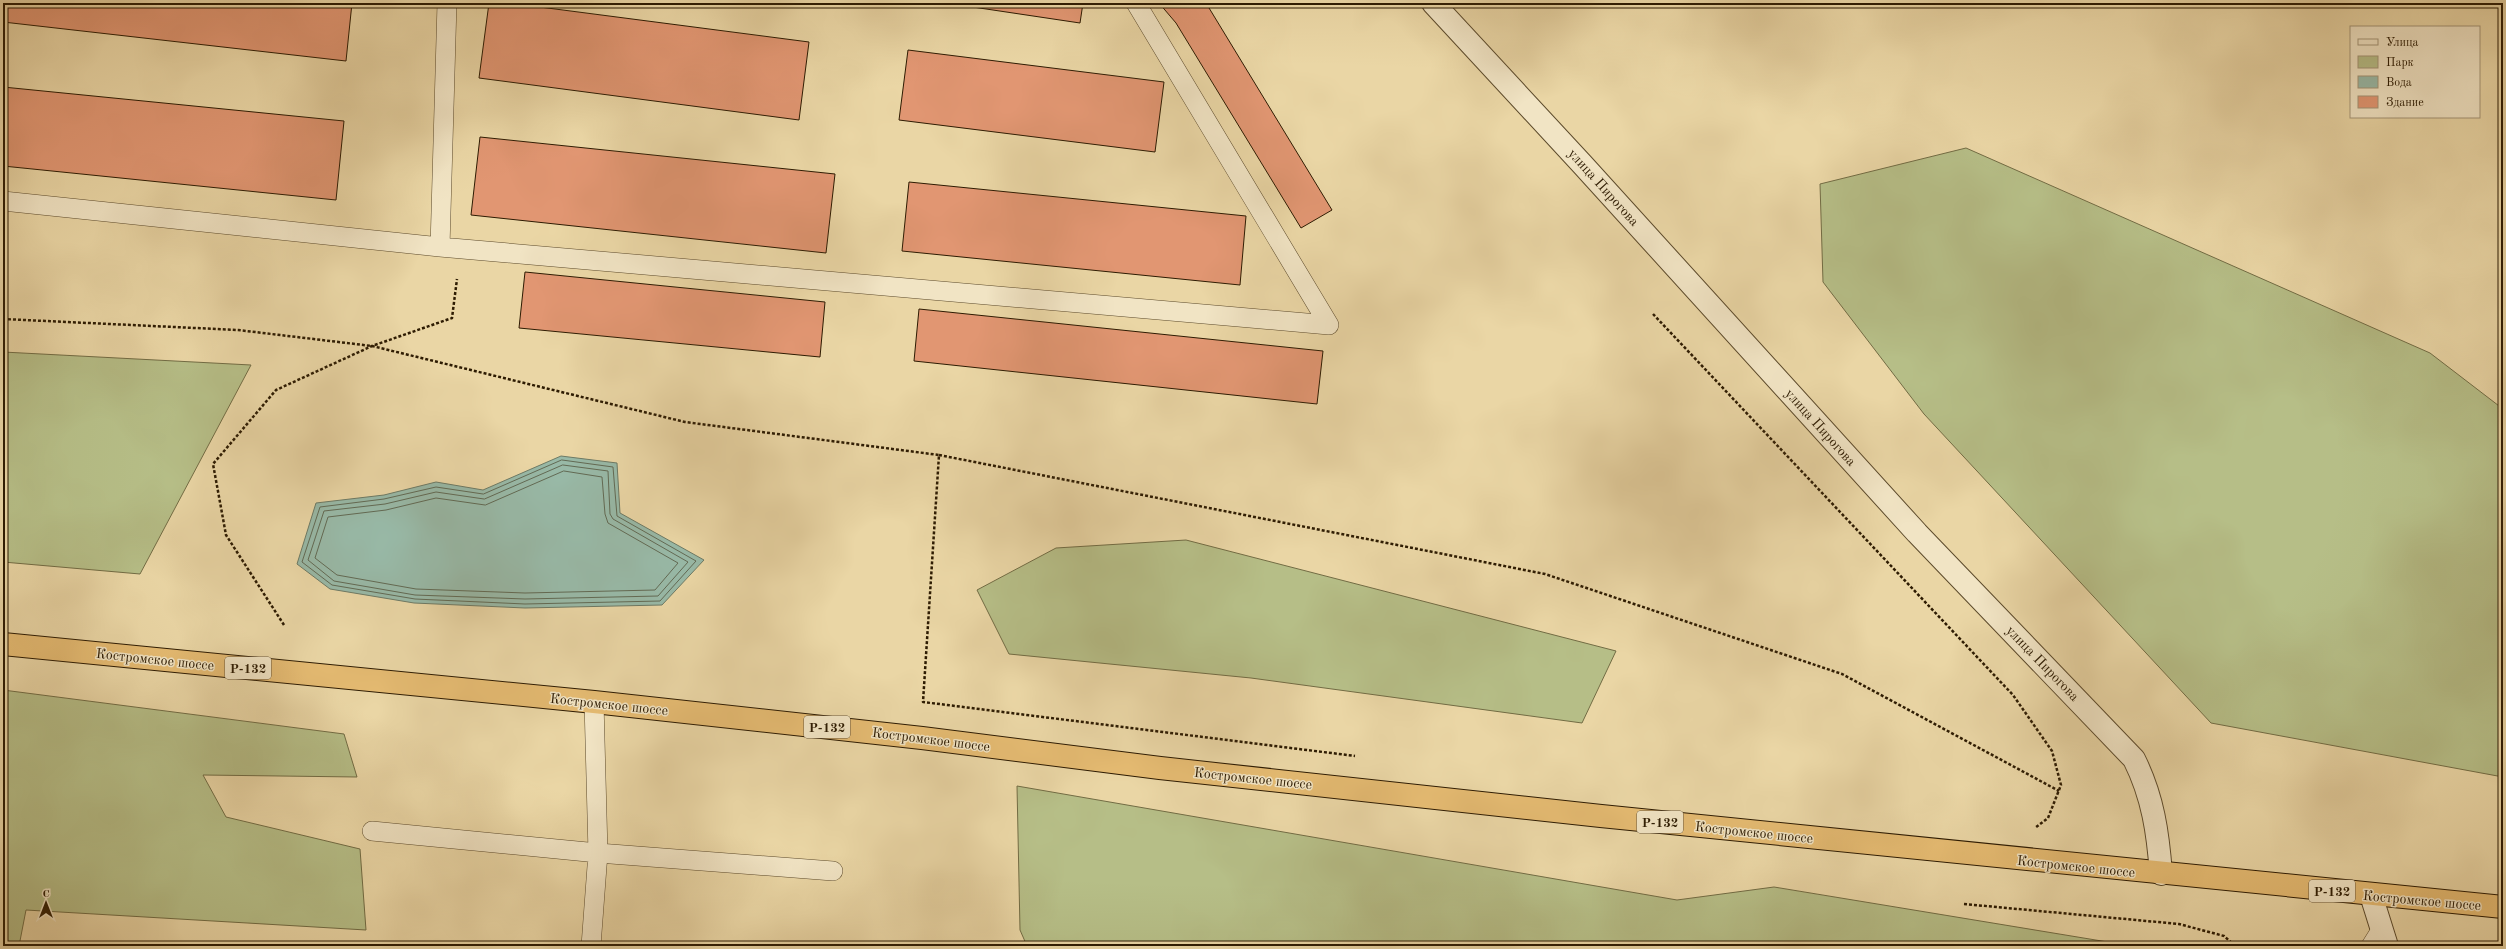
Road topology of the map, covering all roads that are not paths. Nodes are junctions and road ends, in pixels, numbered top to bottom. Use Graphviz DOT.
graph roads {
  1 [pos="447,3"];
  2 [pos="1136,3"];
  3 [pos="1433,3"];
  4 [pos="3,201"];
  5 [pos="440,247"];
  6 [pos="3,644"];
  7 [pos="594,702"];
  8 [pos="372,831"];
  9 [pos="598,852"];
  10 [pos="832,870"];
  11 [pos="2161,874"];
  12 [pos="2370,895"];
  13 [pos="2503,908"];
  14 [pos="2379,941"];
  15 [pos="591,946"];
  1 -- 5 [label="lane"];
  2 -- 5 [label="lane"];
  3 -- 11 [label="street, улица Пирогова"];
  4 -- 5 [label="lane"];
  6 -- 7 [label="highway, Костромское шоссе / Р-132"];
  7 -- 9 [label="lane"];
  7 -- 11 [label="highway, Костромское шоссе / Р-132"];
  8 -- 9 [label="lane"];
  9 -- 10 [label="lane"];
  9 -- 15 [label="lane"];
  11 -- 12 [label="highway, Костромское шоссе / Р-132"];
  12 -- 13 [label="highway, Костромское шоссе / Р-132"];
  12 -- 14 [label="street"];
}
